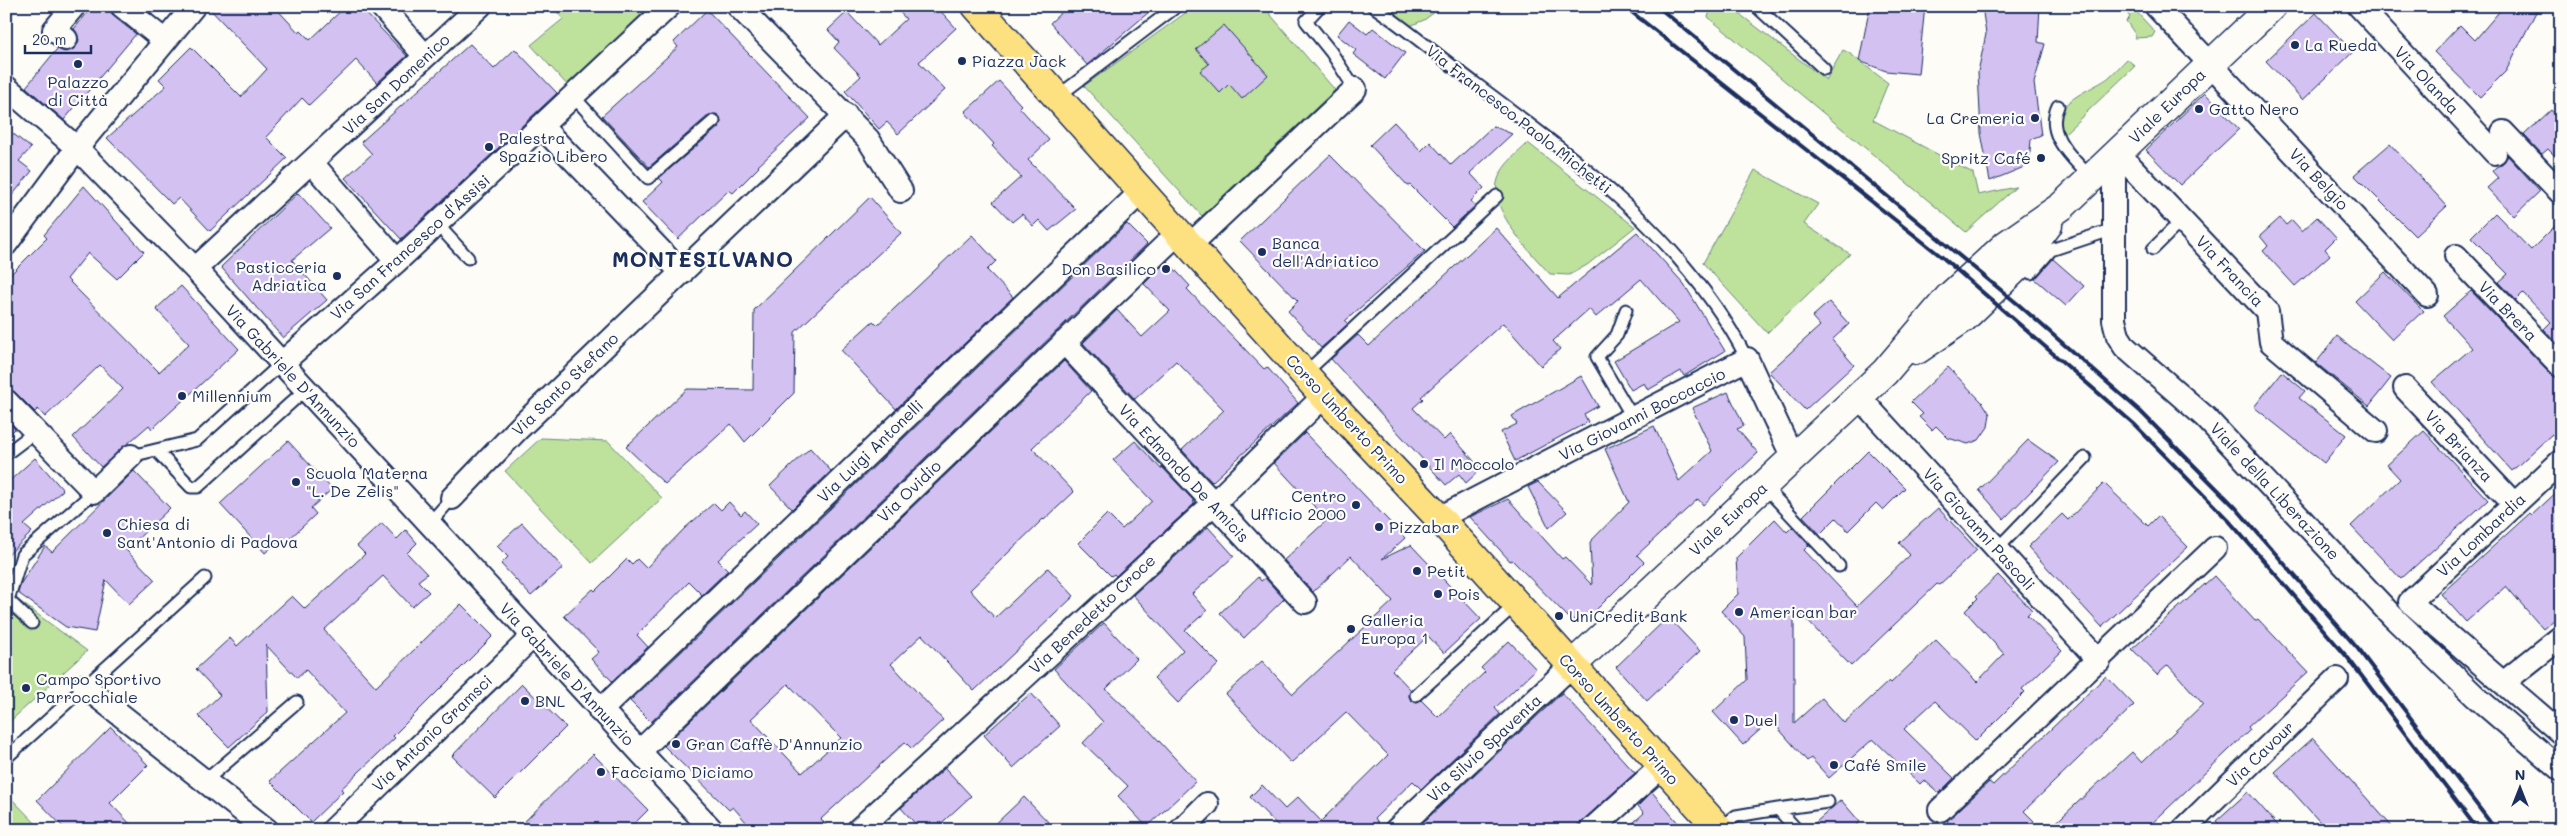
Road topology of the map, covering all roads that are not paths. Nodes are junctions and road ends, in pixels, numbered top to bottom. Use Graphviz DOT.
graph roads {
  1 [pos="74,6"];
  2 [pos="122,6"];
  3 [pos="194,6"];
  4 [pos="381,6"];
  5 [pos="480,6"];
  6 [pos="670,6"];
  7 [pos="738,6"];
  8 [pos="976,6"];
  9 [pos="1177,6"];
  10 [pos="1320,6"];
  11 [pos="1373,6"];
  12 [pos="1756,6"];
  13 [pos="2156,6"];
  14 [pos="2272,6"];
  15 [pos="2359,6"];
  16 [pos="66,39"];
  17 [pos="165,41"];
  18 [pos="425,56"];
  19 [pos="2211,64"];
  20 [pos="1824,69"];
  21 [pos="6,87"];
  22 [pos="1355,89"];
  23 [pos="573,96"];
  24 [pos="1057,97"];
  25 [pos="2058,106"];
  26 [pos="846,115"];
  27 [pos="714,121"];
  28 [pos="541,126"];
  29 [pos="2503,132"];
  30 [pos="77,148"];
  31 [pos="2495,153"];
  32 [pos="2116,155"];
  33 [pos="312,163"];
  34 [pos="2091,178"];
  35 [pos="901,191"];
  36 [pos="1141,192"];
  37 [pos="2561,193"];
  38 [pos="1497,196"];
  39 [pos="2182,220"];
  40 [pos="437,224"];
  41 [pos="2114,230"];
  42 [pos="1185,238"];
  43 [pos="6,244"];
  44 [pos="2153,249"];
  45 [pos="2456,256"];
  46 [pos="468,258"];
  47 [pos="397,261"];
  48 [pos="195,269"];
  49 [pos="682,273"];
  50 [pos="2031,273"];
  51 [pos="2427,295"];
  52 [pos="1626,310"];
  53 [pos="1064,342"];
  54 [pos="1747,359"];
  55 [pos="282,363"];
  56 [pos="2561,366"];
  57 [pos="1304,374"];
  58 [pos="2405,388"];
  59 [pos="306,389"];
  60 [pos="1324,396"];
  61 [pos="1859,397"];
  62 [pos="6,402"];
  63 [pos="1633,418"];
  64 [pos="2376,431"];
  65 [pos="35,432"];
  66 [pos="156,450"];
  67 [pos="6,454"];
  68 [pos="131,456"];
  69 [pos="1793,458"];
  70 [pos="2085,458"];
  71 [pos="2561,461"];
  72 [pos="1763,485"];
  73 [pos="94,492"];
  74 [pos="452,498"];
  75 [pos="2514,504"];
  76 [pos="1212,505"];
  77 [pos="1439,518"];
  78 [pos="429,524"];
  79 [pos="2215,548"];
  80 [pos="1997,549"];
  81 [pos="1839,566"];
  82 [pos="205,578"];
  83 [pos="1305,602"];
  84 [pos="1516,604"];
  85 [pos="32,623"];
  86 [pos="532,637"];
  87 [pos="2561,637"];
  88 [pos="2099,661"];
  89 [pos="1571,666"];
  90 [pos="2338,679"];
  91 [pos="2502,683"];
  92 [pos="84,686"];
  93 [pos="1416,695"];
  94 [pos="297,702"];
  95 [pos="600,710"];
  96 [pos="2561,733"];
  97 [pos="640,751"];
  98 [pos="6,758"];
  99 [pos="1662,766"];
  100 [pos="2561,770"];
  101 [pos="205,781"];
  102 [pos="1828,802"];
  103 [pos="1207,804"];
  104 [pos="1778,809"];
  105 [pos="1940,810"];
  106 [pos="1184,829"];
  107 [pos="1719,829"];
  108 [pos="267,830"];
  109 [pos="333,830"];
  110 [pos="712,830"];
  111 [pos="858,830"];
  112 [pos="1396,830"];
  113 [pos="1591,830"];
  114 [pos="1796,830"];
  115 [pos="2183,830"];
  1 -- 16 [label="street"];
  2 -- 17 [label="street"];
  3 -- 17 [label="street"];
  4 -- 18 [label="street"];
  5 -- 18 [label="street, Via San Domenico"];
  6 -- 23 [label="street, Via San Francesco d'Assisi"];
  7 -- 26 [label="street"];
  8 -- 24 [label="main road, Corso Umberto Primo"];
  9 -- 24 [label="lane"];
  10 -- 22 [label="lane"];
  11 -- 54 [label="lane, Via Francesco Paolo Michetti"];
  12 -- 20 [label="lane"];
  13 -- 19 [label="street, Via Belgio"];
  14 -- 19 [label="street, Viale Europa"];
  15 -- 31 [label="street, Via Olanda"];
  17 -- 30 [label="street"];
  18 -- 33 [label="street, Via San Domenico"];
  19 -- 32 [label="street, Viale Europa"];
  19 -- 51 [label="street, Via Belgio"];
  21 -- 30 [label="street, Via Gabriele D'Annunzio"];
  22 -- 42 [label="street"];
  23 -- 27 [label="lane"];
  23 -- 28 [label="street, Via San Francesco d'Assisi"];
  24 -- 36 [label="main road, Corso Umberto Primo"];
  25 -- 34 [label="lane"];
  26 -- 35 [label="street"];
  26 -- 49 [label="street, Via Santo Stefano"];
  28 -- 40 [label="street, Via San Francesco d'Assisi"];
  28 -- 49 [label="street"];
  29 -- 37 [label="street"];
  30 -- 43 [label="street"];
  30 -- 48 [label="street, Via Gabriele D'Annunzio"];
  32 -- 34 [label="street, Viale Europa"];
  32 -- 39 [label="street, Via Francia"];
  32 -- 41 [label="street, Viale della Liberazione"];
  33 -- 47 [label="street"];
  33 -- 48 [label="street, Via San Domenico"];
  34 -- 61 [label="street, Viale Europa"];
  36 -- 42 [label="main road, Corso Umberto Primo"];
  36 -- 95 [label="street, Via Luigi Antonelli"];
  38 -- 57 [label="lane"];
  39 -- 44 [label="lane"];
  39 -- 64 [label="street, Via Francia"];
  40 -- 46 [label="lane"];
  40 -- 47 [label="street, Via San Francesco d'Assisi"];
  41 -- 50 [label="lane"];
  41 -- 100 [label="street, Viale della Liberazione"];
  42 -- 53 [label="street, Via Ovidio"];
  42 -- 57 [label="main road, Corso Umberto Primo"];
  45 -- 56 [label="street, Via Brera"];
  47 -- 55 [label="street, Via San Francesco d'Assisi"];
  48 -- 55 [label="street, Via Gabriele D'Annunzio"];
  49 -- 74 [label="street, Via Santo Stefano"];
  52 -- 63 [label="lane"];
  53 -- 76 [label="street, Via Edmondo De Amicis"];
  53 -- 97 [label="street, Via Ovidio"];
  54 -- 63 [label="street, Via Giovanni Boccaccio"];
  54 -- 69 [label="street"];
  55 -- 59 [label="street, Via Gabriele D'Annunzio"];
  55 -- 66 [label="lane"];
  57 -- 60 [label="main road, Corso Umberto Primo"];
  58 -- 75 [label="street, Via Brianza"];
  59 -- 66 [label="lane"];
  59 -- 78 [label="street, Via Gabriele D'Annunzio"];
  60 -- 76 [label="street, Via Benedetto Croce"];
  60 -- 77 [label="main road, Corso Umberto Primo"];
  61 -- 69 [label="street, Viale Europa"];
  61 -- 80 [label="street, Via Giovanni Pascoli"];
  62 -- 65 [label="street"];
  63 -- 77 [label="street, Via Giovanni Boccaccio"];
  65 -- 67 [label="lane"];
  65 -- 73 [label="street"];
  66 -- 68 [label="lane"];
  68 -- 73 [label="street"];
  69 -- 72 [label="street, Viale Europa"];
  70 -- 80 [label="lane"];
  71 -- 75 [label="street, Via Lombardia"];
  72 -- 81 [label="lane"];
  72 -- 89 [label="street, Viale Europa"];
  73 -- 85 [label="lane"];
  74 -- 78 [label="lane"];
  75 -- 91 [label="street, Via Lombardia"];
  76 -- 83 [label="street, Via Edmondo De Amicis"];
  76 -- 111 [label="street, Via Benedetto Croce"];
  77 -- 84 [label="main road, Corso Umberto Primo"];
  78 -- 86 [label="street, Via Gabriele D'Annunzio"];
  79 -- 88 [label="street"];
  80 -- 88 [label="street, Via Giovanni Pascoli"];
  82 -- 92 [label="lane"];
  84 -- 89 [label="main road, Corso Umberto Primo"];
  84 -- 93 [label="lane"];
  86 -- 95 [label="street, Via Gabriele D'Annunzio"];
  86 -- 109 [label="street, Via Antonio Gramsci"];
  87 -- 91 [label="street"];
  88 -- 105 [label="street"];
  89 -- 99 [label="main road, Corso Umberto Primo"];
  89 -- 112 [label="street, Via Silvio Spaventa"];
  90 -- 115 [label="street, Via Cavour"];
  91 -- 96 [label="street"];
  92 -- 98 [label="lane"];
  92 -- 101 [label="street"];
  94 -- 101 [label="lane"];
  95 -- 97 [label="street, Via Gabriele D'Annunzio"];
  97 -- 110 [label="street, Via Gabriele D'Annunzio"];
  99 -- 107 [label="main road, Corso Umberto Primo"];
  99 -- 113 [label="street"];
  101 -- 108 [label="street"];
  102 -- 104 [label="lane"];
  103 -- 106 [label="street"];
  104 -- 107 [label="lane"];
  104 -- 114 [label="lane"];
}
